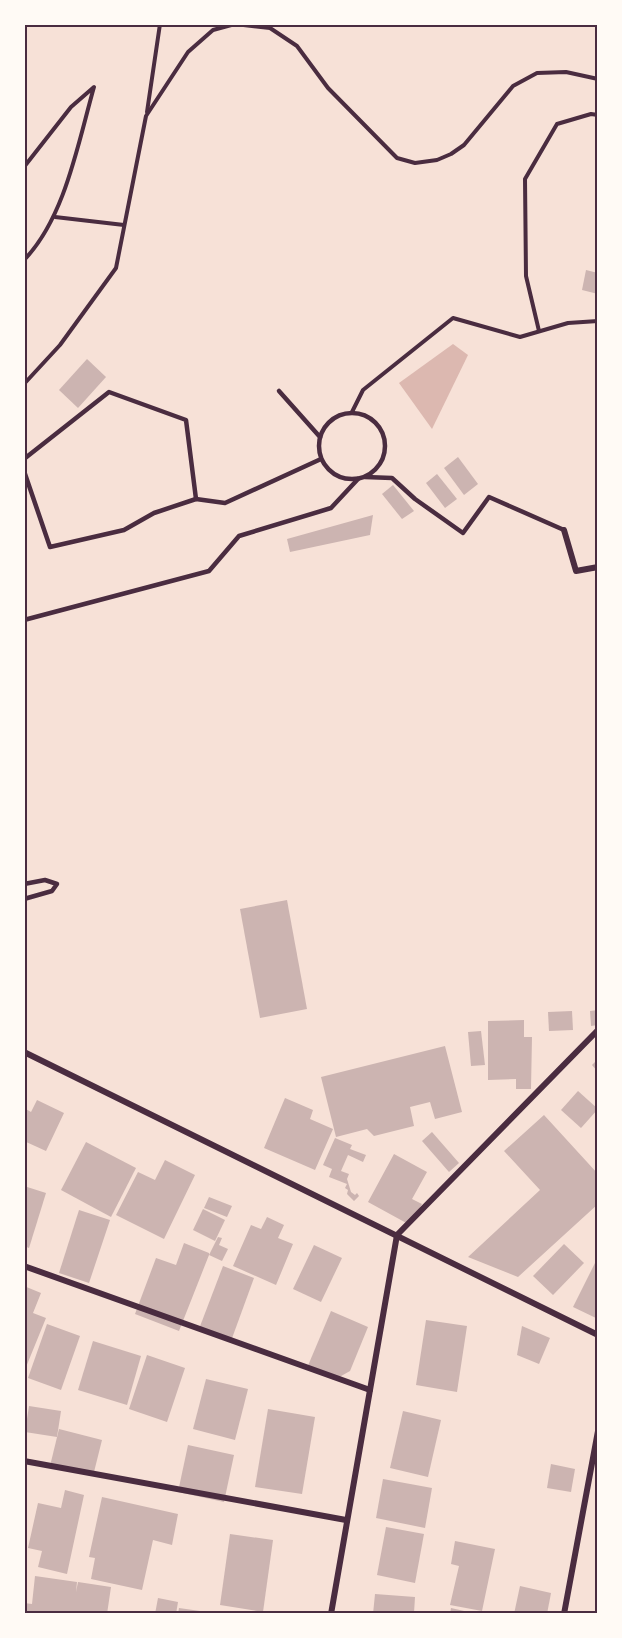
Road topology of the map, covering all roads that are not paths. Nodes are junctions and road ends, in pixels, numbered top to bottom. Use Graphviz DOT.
graph roads {
  1 [pos="279,392"];
  2 [pos="320,437"];
  3 [pos="24,459"];
  4 [pos="321,459"];
  5 [pos="24,471"];
  6 [pos="365,477"];
  7 [pos="358,479"];
  8 [pos="196,499"];
  9 [pos="564,530"];
  10 [pos="598,567"];
  11 [pos="24,620"];
  12 [pos="24,884"];
  13 [pos="24,899"];
  14 [pos="598,1030"];
  15 [pos="24,1052"];
  16 [pos="397,1235"];
  17 [pos="24,1266"];
  18 [pos="598,1335"];
  19 [pos="370,1390"];
  20 [pos="598,1431"];
  21 [pos="24,1461"];
  22 [pos="346,1520"];
  23 [pos="331,1614"];
  24 [pos="564,1614"];
  1 -- 2 [label="lane"];
  2 -- 4 [label="lane"];
  2 -- 6 [label="lane"];
  3 -- 8 [label="lane"];
  4 -- 7 [label="lane"];
  4 -- 8 [label="lane"];
  5 -- 8 [label="lane"];
  6 -- 7 [label="lane"];
  6 -- 9 [label="lane"];
  7 -- 11 [label="lane"];
  9 -- 10 [label="street"];
  12 -- 13 [label="lane"];
  14 -- 16 [label="street"];
  15 -- 16 [label="street"];
  16 -- 18 [label="street"];
  16 -- 19 [label="street"];
  17 -- 19 [label="street"];
  19 -- 22 [label="street"];
  20 -- 24 [label="street"];
  21 -- 22 [label="street"];
  22 -- 23 [label="street"];
}
